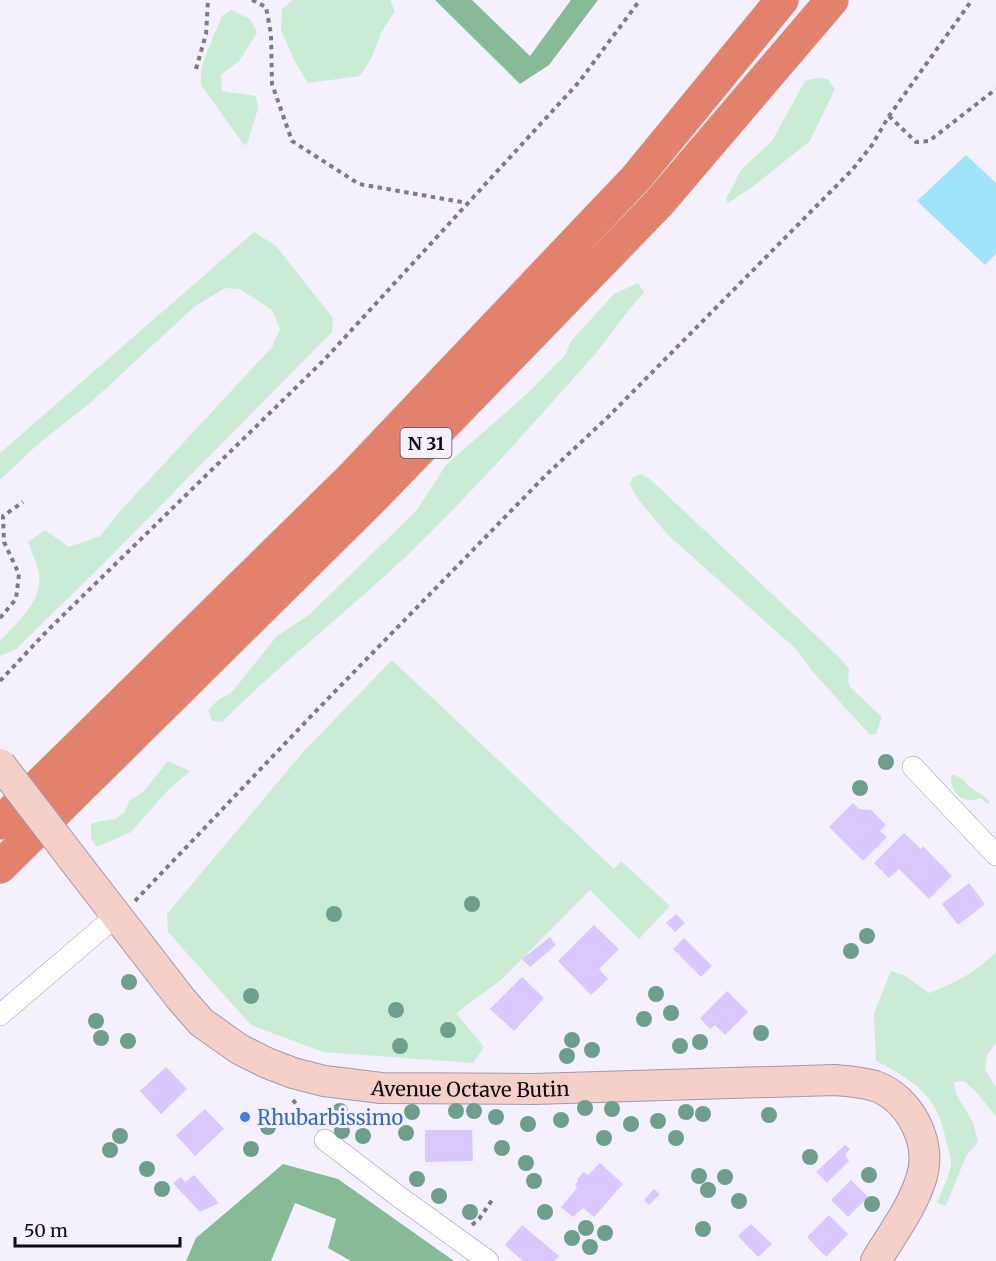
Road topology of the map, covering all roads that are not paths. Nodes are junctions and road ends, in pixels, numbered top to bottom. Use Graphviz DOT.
graph roads {
  1 [pos="782,0"];
  2 [pos="832,0"];
  3 [pos="0,764"];
  4 [pos="913,767"];
  5 [pos="0,823"];
  6 [pos="996,855"];
  7 [pos="0,867"];
  8 [pos="116,916"];
  9 [pos="0,1015"];
  10 [pos="326,1140"];
  11 [pos="488,1261"];
  12 [pos="876,1261"];
  1 -- 5 [label="highway, N 31"];
  2 -- 7 [label="highway, N 31"];
  3 -- 8 [label="main road, Avenue Octave Butin, bridge"];
  4 -- 6 [label="street"];
  8 -- 9 [label="street"];
  8 -- 12 [label="main road, Avenue Octave Butin"];
  10 -- 11 [label="street"];
}
